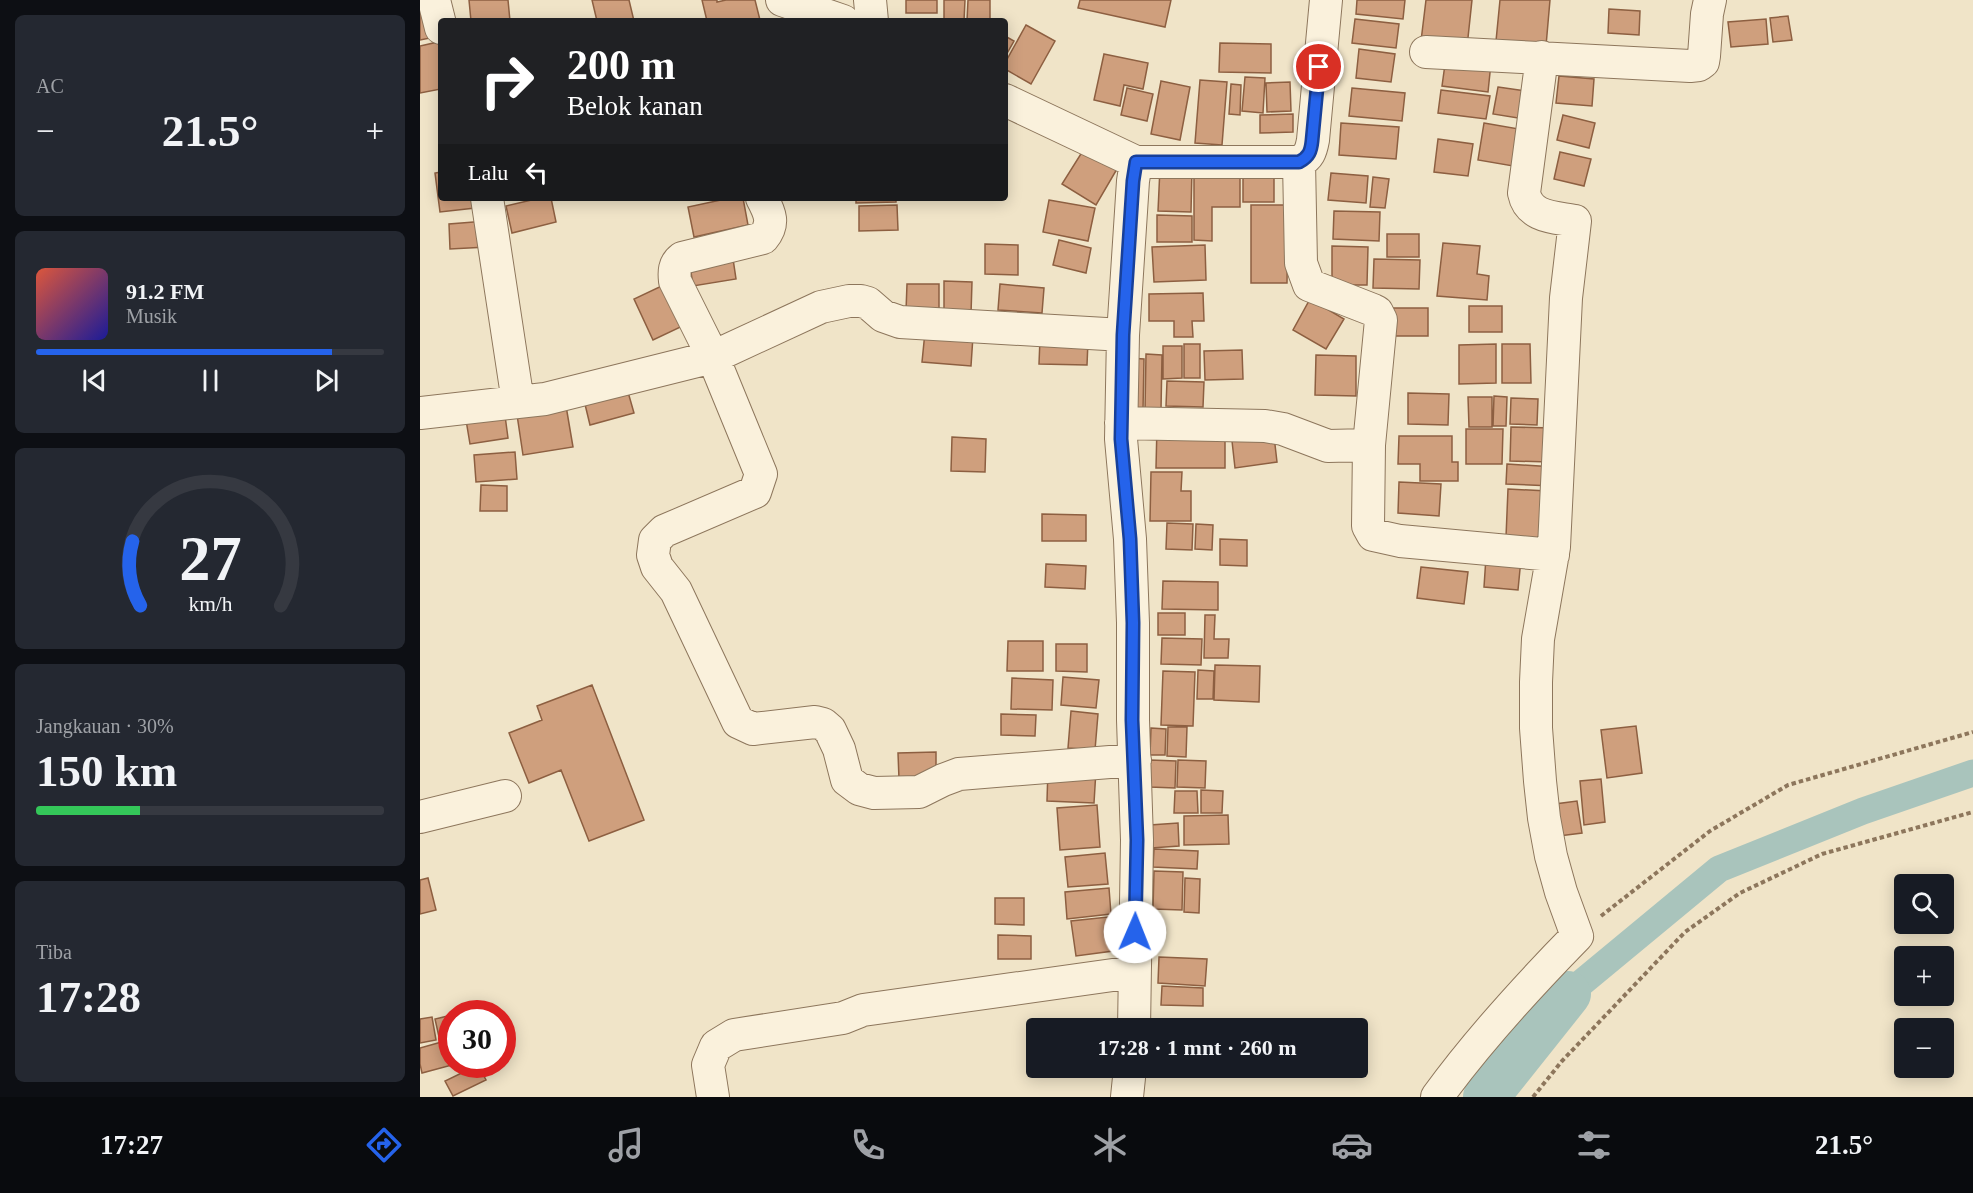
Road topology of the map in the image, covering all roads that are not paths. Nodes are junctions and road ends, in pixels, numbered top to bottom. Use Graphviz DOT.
graph roads {
  1 [pos="435,0"];
  2 [pos="782,0"];
  3 [pos="870,0"];
  4 [pos="1326,0"];
  5 [pos="1710,0"];
  6 [pos="439,18"];
  7 [pos="834,18"];
  8 [pos="872,18"];
  9 [pos="1426,52"];
  10 [pos="1542,57"];
  11 [pos="1008,101"];
  12 [pos="1136,162"];
  13 [pos="1299,162"];
  14 [pos="486,201"];
  15 [pos="763,201"];
  16 [pos="1123,335"];
  17 [pos="713,357"];
  18 [pos="518,402"];
  19 [pos="420,413"];
  20 [pos="1121,423"];
  21 [pos="1369,446"];
  22 [pos="1553,555"];
  23 [pos="1135,760"];
  24 [pos="505,796"];
  25 [pos="420,817"];
  26 [pos="1134,972"];
  27 [pos="1134,1018"];
  28 [pos="1129,1078"];
  29 [pos="713,1097"];
  30 [pos="1127,1097"];
  31 [pos="1437,1097"];
  1 -- 6 [label="street"];
  2 -- 7 [label="street"];
  3 -- 8 [label="street"];
  4 -- 13 [label="street"];
  5 -- 10 [label="street"];
  9 -- 10 [label="street"];
  10 -- 22 [label="street"];
  11 -- 12 [label="street"];
  12 -- 13 [label="street"];
  12 -- 16 [label="street"];
  13 -- 21 [label="street"];
  14 -- 18 [label="street"];
  15 -- 17 [label="street"];
  16 -- 17 [label="street"];
  16 -- 20 [label="street"];
  17 -- 18 [label="street"];
  17 -- 23 [label="street"];
  18 -- 19 [label="street"];
  20 -- 21 [label="street"];
  20 -- 23 [label="street"];
  21 -- 22 [label="street"];
  22 -- 31 [label="street"];
  23 -- 26 [label="street"];
  24 -- 25 [label="street"];
  26 -- 27 [label="street"];
  26 -- 29 [label="street"];
  28 -- 30 [label="street"];
}
